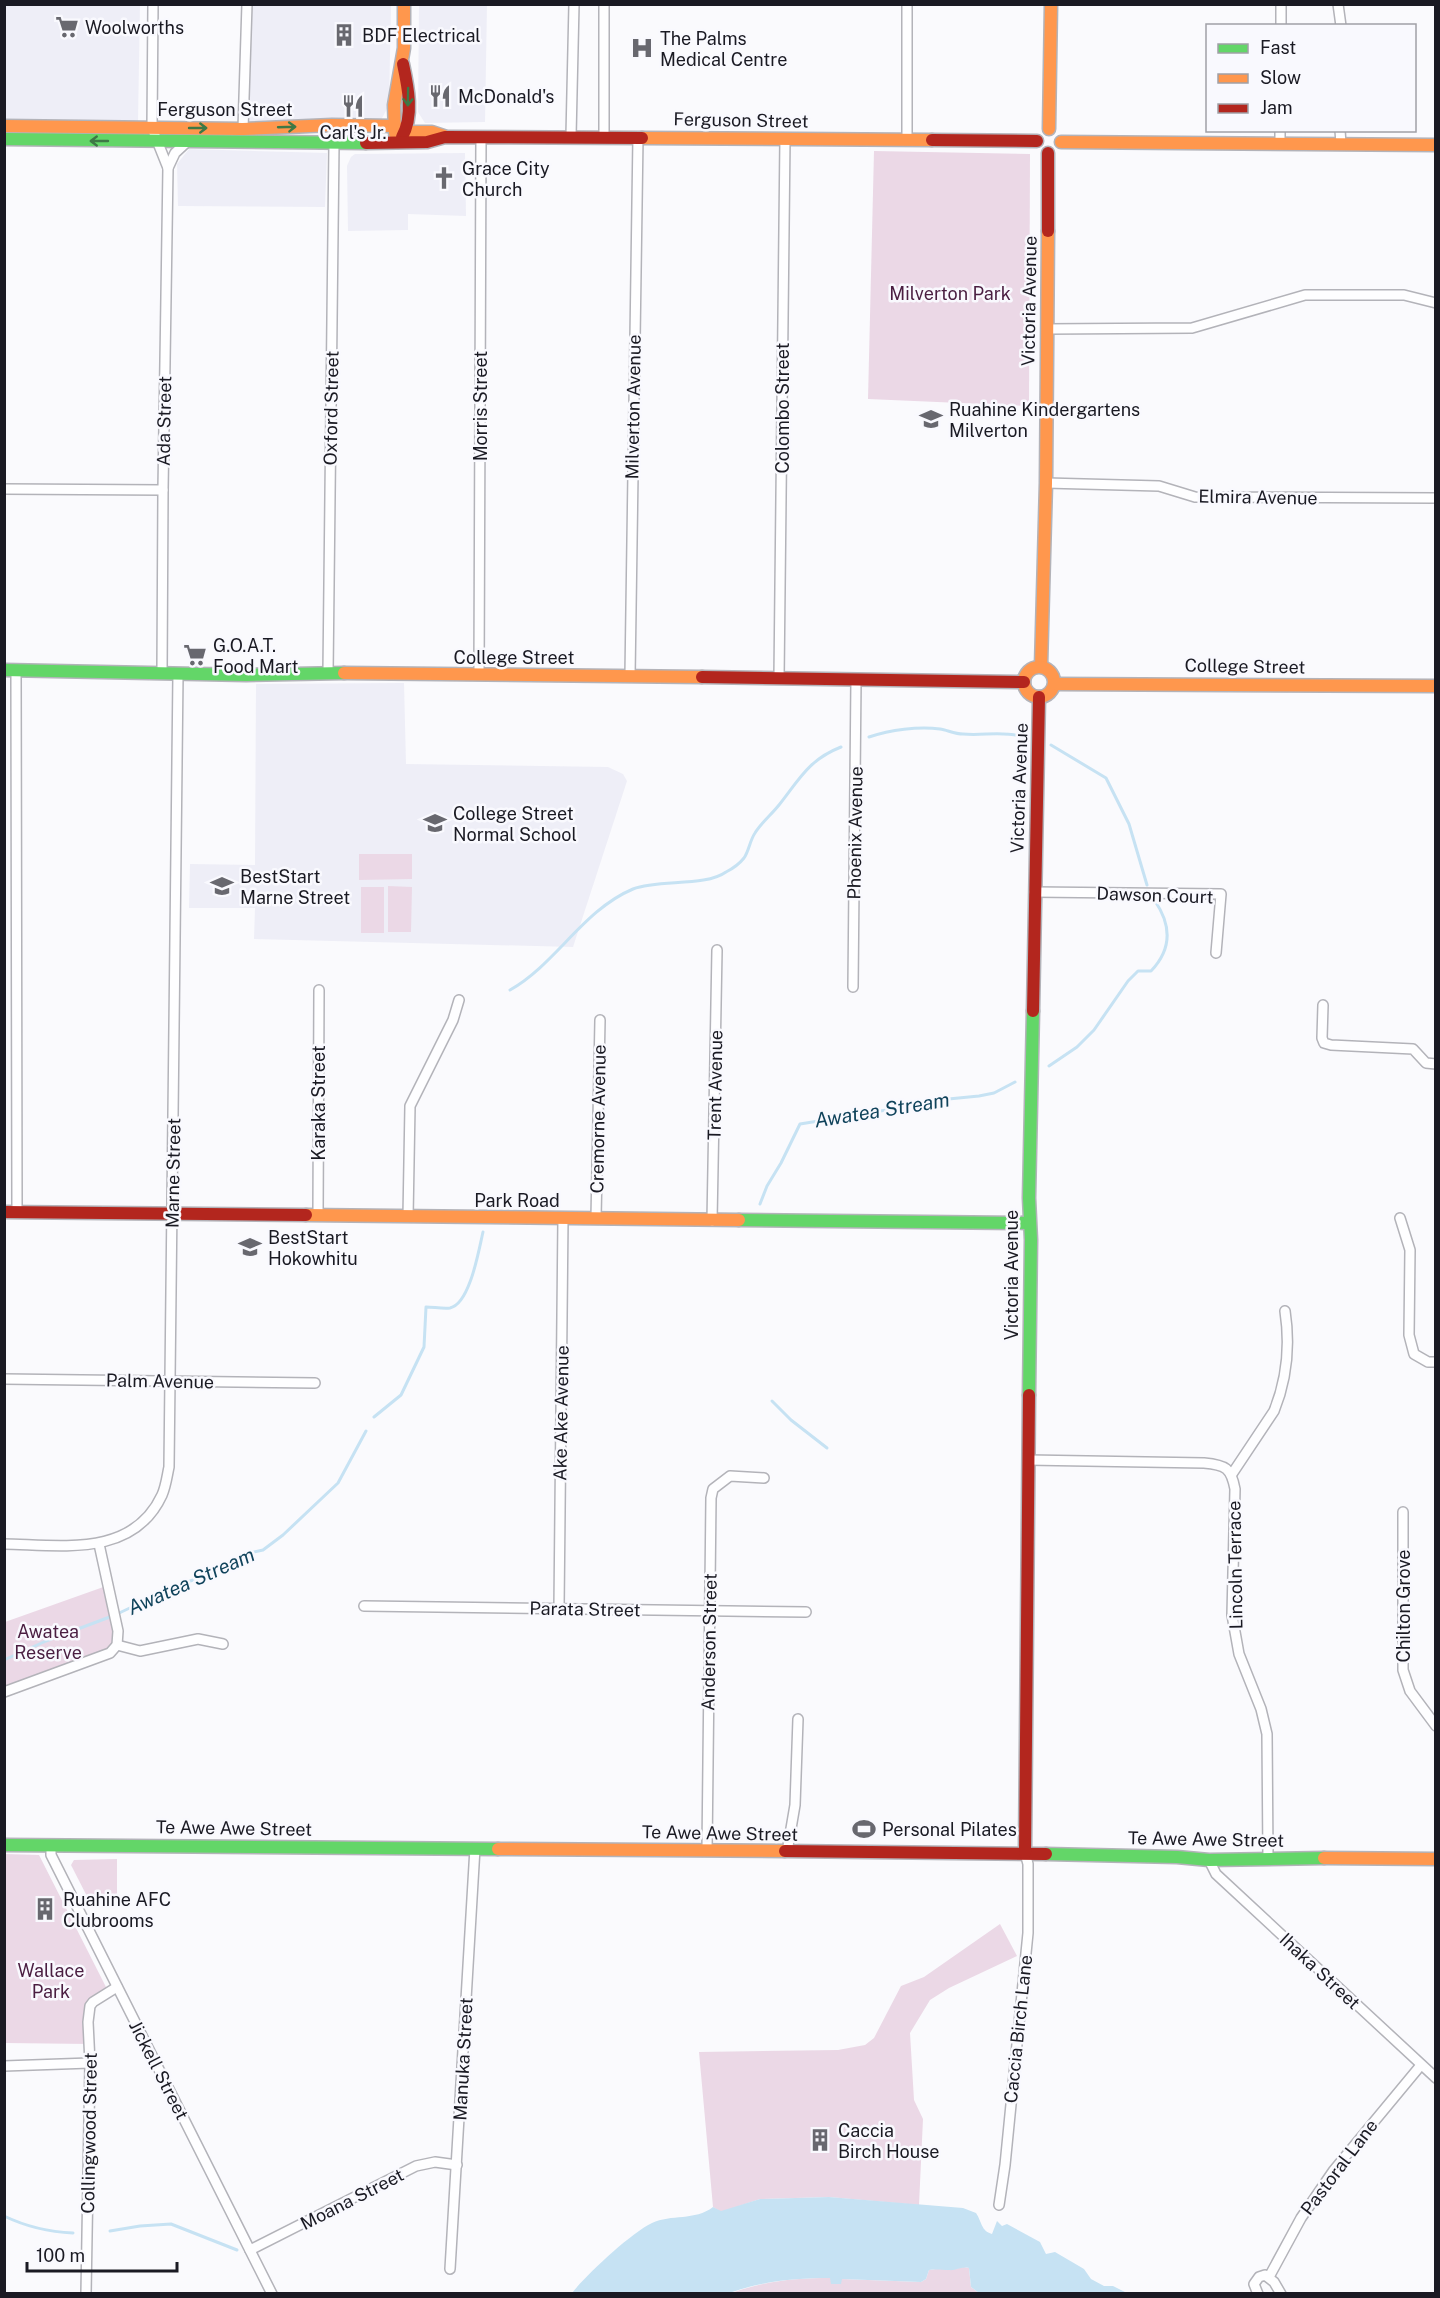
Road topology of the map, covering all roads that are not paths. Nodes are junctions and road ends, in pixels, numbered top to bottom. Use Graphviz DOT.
graph roads {
  1 [pos="153,4"];
  2 [pos="247,4"];
  3 [pos="404,4"];
  4 [pos="574,4"];
  5 [pos="604,4"];
  6 [pos="907,4"];
  7 [pos="1051,4"];
  8 [pos="1281,4"];
  9 [pos="1338,4"];
  10 [pos="1281,24"];
  11 [pos="1341,24"];
  12 [pos="403,63"];
  13 [pos="4,126"];
  14 [pos="393,126"];
  15 [pos="243,129"];
  16 [pos="1048,129"];
  17 [pos="406,132"];
  18 [pos="1340,132"];
  19 [pos="155,133"];
  20 [pos="571,136"];
  21 [pos="445,137"];
  22 [pos="481,137"];
  23 [pos="604,137"];
  24 [pos="638,137"];
  25 [pos="1280,137"];
  26 [pos="785,138"];
  27 [pos="4,139"];
  28 [pos="189,140"];
  29 [pos="907,140"];
  30 [pos="1037,141"];
  31 [pos="397,142"];
  32 [pos="1061,142"];
  33 [pos="334,143"];
  34 [pos="1341,144"];
  35 [pos="1436,145"];
  36 [pos="1048,153"];
  37 [pos="168,168"];
  38 [pos="1436,303"];
  39 [pos="1047,329"];
  40 [pos="1046,483"];
  41 [pos="4,489"];
  42 [pos="163,490"];
  43 [pos="1436,498"];
  44 [pos="1041,666"];
  45 [pos="10,670"];
  46 [pos="162,673"];
  47 [pos="328,673"];
  48 [pos="178,674"];
  49 [pos="479,675"];
  50 [pos="630,676"];
  51 [pos="779,678"];
  52 [pos="856,680"];
  53 [pos="1024,682"];
  54 [pos="1055,684"];
  55 [pos="1436,686"];
  56 [pos="1039,697"];
  57 [pos="1035,892"];
  58 [pos="717,950"];
  59 [pos="1216,953"];
  60 [pos="853,987"];
  61 [pos="319,990"];
  62 [pos="459,1000"];
  63 [pos="1323,1005"];
  64 [pos="600,1020"];
  65 [pos="1431,1064"];
  66 [pos="11,1212"];
  67 [pos="172,1214"];
  68 [pos="318,1216"];
  69 [pos="408,1217"];
  70 [pos="563,1218"];
  71 [pos="596,1218"];
  72 [pos="1400,1218"];
  73 [pos="712,1221"];
  74 [pos="1029,1223"];
  75 [pos="1285,1311"];
  76 [pos="1436,1362"];
  77 [pos="4,1379"];
  78 [pos="171,1380"];
  79 [pos="315,1383"];
  80 [pos="1028,1460"];
  81 [pos="1232,1474"];
  82 [pos="764,1478"];
  83 [pos="1403,1512"];
  84 [pos="4,1544"];
  85 [pos="99,1544"];
  86 [pos="364,1606"];
  87 [pos="559,1608"];
  88 [pos="710,1611"];
  89 [pos="806,1612"];
  90 [pos="223,1644"];
  91 [pos="117,1645"];
  92 [pos="4,1692"];
  93 [pos="798,1719"];
  94 [pos="1436,1726"];
  95 [pos="4,1845"];
  96 [pos="51,1846"];
  97 [pos="475,1848"];
  98 [pos="707,1851"];
  99 [pos="788,1852"];
  100 [pos="1025,1852"];
  101 [pos="1268,1858"];
  102 [pos="1209,1860"];
  103 [pos="1436,1860"];
  104 [pos="117,1987"];
  105 [pos="90,2063"];
  106 [pos="1422,2065"];
  107 [pos="4,2066"];
  108 [pos="1436,2078"];
  109 [pos="457,2165"];
  110 [pos="999,2205"];
  111 [pos="250,2250"];
  112 [pos="450,2269"];
  113 [pos="1269,2277"];
  114 [pos="86,2294"];
  115 [pos="272,2294"];
  116 [pos="1258,2294"];
  117 [pos="1281,2294"];
  1 -- 19 [label="street"];
  2 -- 15 [label="street"];
  3 -- 12 [label="street"];
  4 -- 20 [label="street"];
  5 -- 23 [label="street"];
  6 -- 29 [label="street"];
  7 -- 16 [label="street"];
  8 -- 10 [label="street"];
  9 -- 11 [label="street"];
  12 -- 14 [label="street"];
  12 -- 17 [label="street, one-way"];
  13 -- 19 [label="street, Ferguson Street"];
  15 -- 14 [label="street, Ferguson Street, one-way"];
  14 -- 17 [label="street, Ferguson Street"];
  14 -- 31 [label="street"];
  19 -- 15 [label="street, Ferguson Street, one-way"];
  16 -- 30 [label="street"];
  16 -- 32 [label="street"];
  17 -- 21 [label="street, Ferguson Street"];
  17 -- 31 [label="street"];
  18 -- 34 [label="street"];
  19 -- 27 [label="street, Ferguson Street, one-way"];
  19 -- 28 [label="street, Ferguson Street"];
  19 -- 37 [label="street, Ada Street"];
  20 -- 22 [label="street, Ferguson Street"];
  20 -- 23 [label="street, Ferguson Street"];
  21 -- 22 [label="street, Ferguson Street"];
  21 -- 31 [label="street, Ferguson Street"];
  22 -- 49 [label="street, Morris Street"];
  23 -- 24 [label="street, Ferguson Street"];
  24 -- 26 [label="street, Ferguson Street"];
  24 -- 50 [label="street, Milverton Avenue"];
  25 -- 32 [label="street"];
  25 -- 34 [label="street"];
  26 -- 29 [label="street, Ferguson Street"];
  26 -- 51 [label="street, Colombo Street"];
  28 -- 33 [label="street, Ferguson Street"];
  28 -- 37 [label="street"];
  29 -- 30 [label="street, Ferguson Street"];
  30 -- 36 [label="street"];
  31 -- 33 [label="street, Ferguson Street"];
  32 -- 36 [label="street"];
  33 -- 47 [label="street, Oxford Street"];
  34 -- 35 [label="street"];
  36 -- 39 [label="street, Victoria Avenue"];
  37 -- 42 [label="street, Ada Street"];
  38 -- 39 [label="street"];
  39 -- 40 [label="street, Victoria Avenue"];
  40 -- 43 [label="street, Elmira Avenue"];
  40 -- 44 [label="street, Victoria Avenue"];
  41 -- 42 [label="street"];
  42 -- 46 [label="street, Ada Street"];
  44 -- 53 [label="street"];
  44 -- 54 [label="street"];
  45 -- 46 [label="street, College Street"];
  45 -- 66 [label="street"];
  46 -- 48 [label="street, College Street"];
  47 -- 48 [label="street, College Street"];
  47 -- 49 [label="street, College Street"];
  48 -- 67 [label="street, Marne Street"];
  49 -- 50 [label="street, College Street"];
  50 -- 51 [label="street, College Street"];
  51 -- 52 [label="street, College Street"];
  52 -- 53 [label="street, College Street"];
  52 -- 60 [label="street, Phoenix Avenue"];
  53 -- 56 [label="street"];
  54 -- 55 [label="street, College Street"];
  54 -- 56 [label="street"];
  56 -- 57 [label="street, Victoria Avenue"];
  57 -- 59 [label="street, Dawson Court"];
  57 -- 74 [label="street, Victoria Avenue"];
  58 -- 73 [label="street, Trent Avenue"];
  61 -- 68 [label="street, Karaka Street"];
  62 -- 69 [label="street"];
  63 -- 65 [label="street"];
  64 -- 71 [label="street, Cremorne Avenue"];
  66 -- 67 [label="street, Park Road"];
  67 -- 68 [label="street, Park Road"];
  67 -- 78 [label="street, Marne Street"];
  68 -- 69 [label="street, Park Road"];
  69 -- 70 [label="street, Park Road"];
  70 -- 71 [label="street, Park Road"];
  70 -- 87 [label="street, Ake Ake Avenue"];
  71 -- 73 [label="street, Park Road"];
  72 -- 76 [label="street"];
  73 -- 74 [label="street, Park Road"];
  74 -- 80 [label="street, Victoria Avenue"];
  75 -- 81 [label="street"];
  77 -- 78 [label="street, Palm Avenue"];
  78 -- 79 [label="street, Palm Avenue"];
  78 -- 85 [label="street, Marne Street"];
  80 -- 81 [label="street, Lincoln Terrace"];
  80 -- 100 [label="street, Victoria Avenue"];
  81 -- 101 [label="street, Lincoln Terrace"];
  82 -- 88 [label="street, Anderson Street"];
  83 -- 94 [label="street, Chilton Grove"];
  84 -- 85 [label="street, Marne Street"];
  85 -- 91 [label="street"];
  86 -- 87 [label="street, Parata Street"];
  87 -- 88 [label="street, Parata Street"];
  88 -- 89 [label="street, Parata Street"];
  88 -- 98 [label="street, Anderson Street"];
  90 -- 91 [label="street"];
  91 -- 92 [label="street"];
  93 -- 99 [label="street"];
  95 -- 96 [label="street, Te Awe Awe Street"];
  96 -- 97 [label="street, Te Awe Awe Street"];
  96 -- 104 [label="street, Jickell Street"];
  97 -- 98 [label="street, Te Awe Awe Street"];
  97 -- 109 [label="street, Manuka Street"];
  98 -- 99 [label="street, Te Awe Awe Street"];
  99 -- 100 [label="street, Te Awe Awe Street"];
  100 -- 102 [label="street, Te Awe Awe Street"];
  100 -- 110 [label="street, Caccia Birch Lane"];
  101 -- 102 [label="street, Te Awe Awe Street"];
  101 -- 103 [label="street, Te Awe Awe Street"];
  102 -- 106 [label="street, Ihaka Street"];
  104 -- 105 [label="street, Collingwood Street"];
  104 -- 111 [label="street, Jickell Street"];
  105 -- 107 [label="street"];
  105 -- 114 [label="street, Collingwood Street"];
  106 -- 108 [label="street, Ihaka Street"];
  106 -- 113 [label="street, Pastoral Lane"];
  109 -- 111 [label="street, Moana Street"];
  109 -- 112 [label="street, Manuka Street"];
  111 -- 115 [label="street, Jickell Street"];
  113 -- 116 [label="street, Pastoral Lane"];
  113 -- 117 [label="street"];
}
